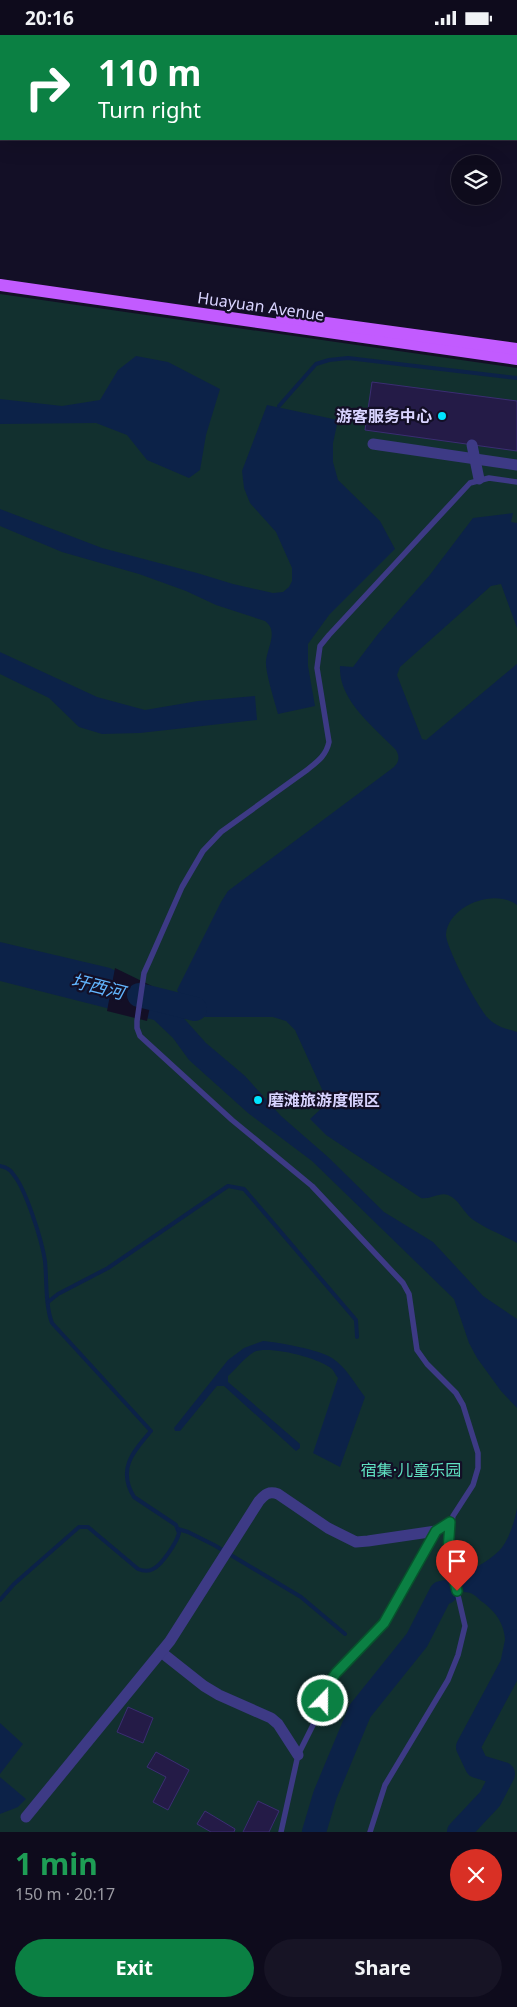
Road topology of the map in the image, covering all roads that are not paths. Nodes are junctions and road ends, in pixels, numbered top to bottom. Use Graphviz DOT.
graph roads {
  1 [pos="0,277"];
  2 [pos="0,285"];
  3 [pos="517,349"];
  4 [pos="517,359"];
  5 [pos="373,444"];
  6 [pos="472,445"];
  7 [pos="475,459"];
  8 [pos="517,465"];
  9 [pos="480,479"];
  10 [pos="517,482"];
  11 [pos="450,1522"];
  12 [pos="436,1531"];
  13 [pos="161,1652"];
  14 [pos="298,1755"];
  15 [pos="26,1817"];
  16 [pos="281,1832"];
  17 [pos="370,1832"];
  1 -- 3 [label="main road, Huayuan Avenue"];
  2 -- 4 [label="main road, Huayuan Avenue"];
  5 -- 7 [label="street"];
  6 -- 7 [label="street"];
  7 -- 8 [label="street"];
  7 -- 9 [label="street"];
  9 -- 10 [label="lane"];
  9 -- 11 [label="lane"];
  11 -- 12 [label="lane"];
  11 -- 17 [label="lane"];
  12 -- 13 [label="street"];
  12 -- 14 [label="lane"];
  13 -- 14 [label="street"];
  13 -- 15 [label="street"];
  14 -- 16 [label="lane"];
}
